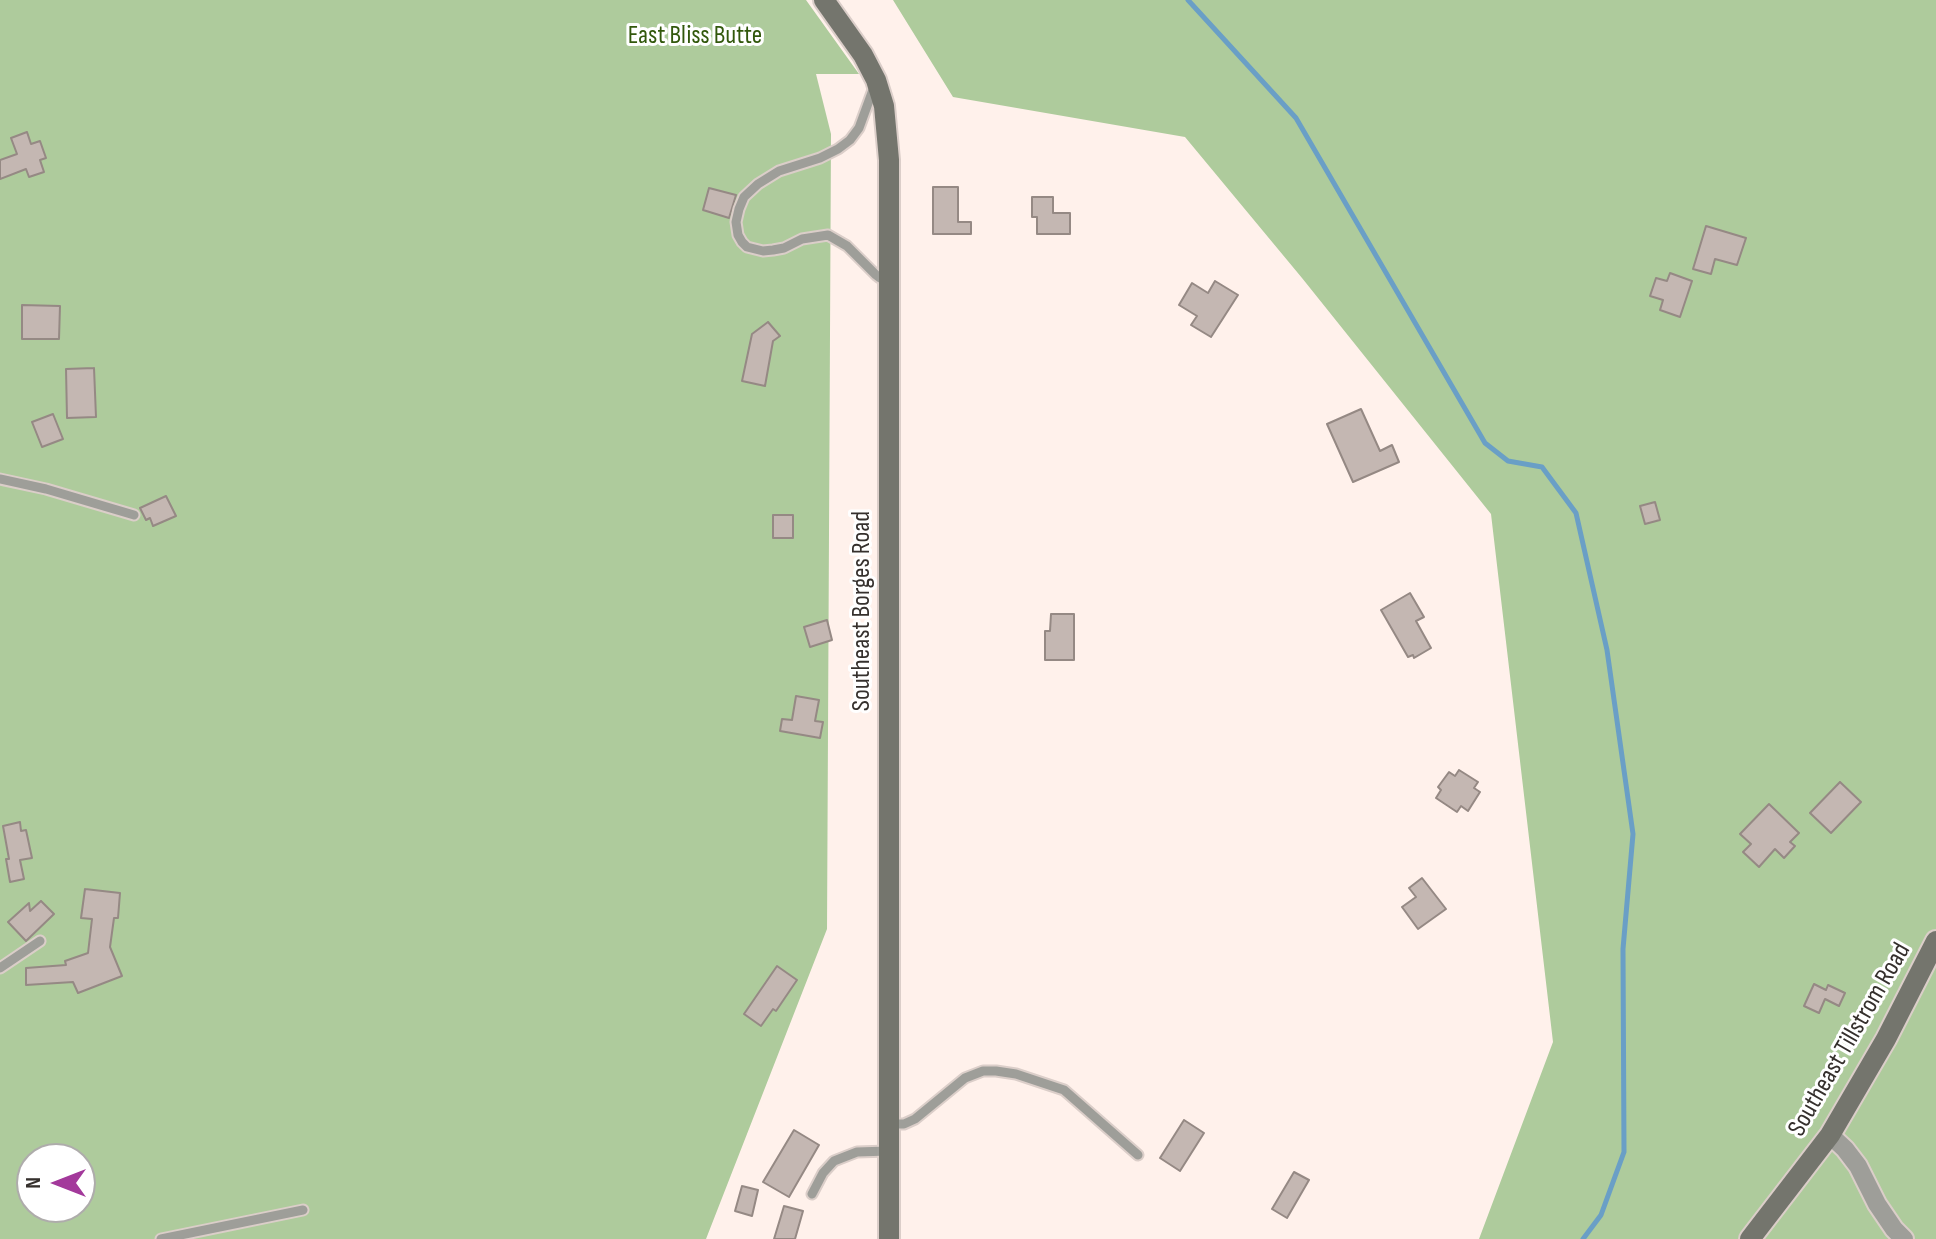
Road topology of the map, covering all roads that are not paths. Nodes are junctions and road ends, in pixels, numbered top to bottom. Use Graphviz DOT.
graph roads {
  1 [pos="824,0"];
  2 [pos="876,80"];
  3 [pos="889,278"];
  4 [pos="0,479"];
  5 [pos="134,515"];
  6 [pos="40,941"];
  7 [pos="1936,941"];
  8 [pos="0,968"];
  9 [pos="888,1124"];
  10 [pos="1830,1135"];
  11 [pos="888,1151"];
  12 [pos="1138,1155"];
  13 [pos="812,1194"];
  14 [pos="303,1210"];
  15 [pos="161,1239"];
  16 [pos="889,1239"];
  17 [pos="1750,1239"];
  18 [pos="1904,1239"];
  1 -- 2 [label="street, Southeast Borges Road"];
  2 -- 3 [label="street, Southeast Borges Road"];
  2 -- 3 [label="lane"];
  3 -- 9 [label="street, Southeast Borges Road"];
  4 -- 5 [label="lane"];
  6 -- 8 [label="lane"];
  7 -- 10 [label="street, Southeast Tillstrom Road"];
  9 -- 11 [label="street, Southeast Borges Road"];
  9 -- 12 [label="lane"];
  10 -- 17 [label="street, Southeast Tillstrom Road"];
  10 -- 18 [label="street"];
  11 -- 13 [label="lane"];
  11 -- 16 [label="street, Southeast Borges Road"];
  14 -- 15 [label="lane"];
}
